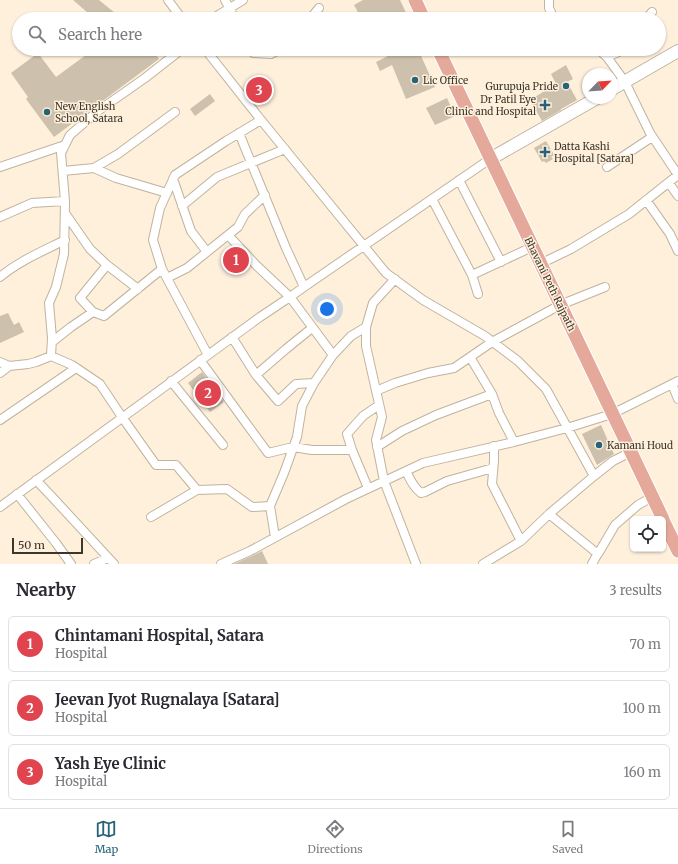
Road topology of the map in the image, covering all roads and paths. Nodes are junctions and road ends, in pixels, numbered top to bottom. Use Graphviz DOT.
graph roads {
  1 [pos="168,0"];
  2 [pos="225,0"];
  3 [pos="243,0"];
  4 [pos="414,0"];
  5 [pos="549,0"];
  6 [pos="230,8"];
  7 [pos="319,8"];
  8 [pos="177,12"];
  9 [pos="223,12"];
  10 [pos="232,12"];
  11 [pos="316,12"];
  12 [pos="420,12"];
  13 [pos="551,12"];
  14 [pos="678,51"];
  15 [pos="173,56"];
  16 [pos="211,56"];
  17 [pos="441,56"];
  18 [pos="611,56"];
  19 [pos="607,58"];
  20 [pos="625,82"];
  21 [pos="618,86"];
  22 [pos="586,104"];
  23 [pos="175,112"];
  24 [pos="261,120"];
  25 [pos="239,133"];
  26 [pos="652,137"];
  27 [pos="65,145"];
  28 [pos="284,149"];
  29 [pos="490,159"];
  30 [pos="252,163"];
  31 [pos="0,167"];
  32 [pos="607,167"];
  33 [pos="94,168"];
  34 [pos="63,171"];
  35 [pos="678,175"];
  36 [pos="173,180"];
  37 [pos="459,180"];
  38 [pos="668,183"];
  39 [pos="167,193"];
  40 [pos="265,195"];
  41 [pos="678,196"];
  42 [pos="432,199"];
  43 [pos="65,200"];
  44 [pos="646,200"];
  45 [pos="182,206"];
  46 [pos="65,212"];
  47 [pos="0,216"];
  48 [pos="228,235"];
  49 [pos="65,240"];
  50 [pos="364,246"];
  51 [pos="532,247"];
  52 [pos="678,251"];
  53 [pos="206,252"];
  54 [pos="500,262"];
  55 [pos="540,264"];
  56 [pos="107,265"];
  57 [pos="162,270"];
  58 [pos="472,275"];
  59 [pos="0,277"];
  60 [pos="166,278"];
  61 [pos="395,279"];
  62 [pos="304,287"];
  63 [pos="605,287"];
  64 [pos="138,289"];
  65 [pos="478,294"];
  66 [pos="290,298"];
  67 [pos="560,305"];
  68 [pos="93,312"];
  69 [pos="366,327"];
  70 [pos="312,328"];
  71 [pos="232,337"];
  72 [pos="52,342"];
  73 [pos="492,342"];
  74 [pos="208,355"];
  75 [pos="332,355"];
  76 [pos="51,356"];
  77 [pos="470,357"];
  78 [pos="200,360"];
  79 [pos="0,362"];
  80 [pos="9,366"];
  81 [pos="76,368"];
  82 [pos="0,373"];
  83 [pos="256,375"];
  84 [pos="171,381"];
  85 [pos="314,383"];
  86 [pos="675,383"];
  87 [pos="376,391"];
  88 [pos="492,394"];
  89 [pos="678,399"];
  90 [pos="379,405"];
  91 [pos="612,414"];
  92 [pos="122,417"];
  93 [pos="0,420"];
  94 [pos="567,428"];
  95 [pos="514,442"];
  96 [pos="223,445"];
  97 [pos="494,446"];
  98 [pos="294,447"];
  99 [pos="377,447"];
  100 [pos="352,450"];
  101 [pos="631,452"];
  102 [pos="493,468"];
  103 [pos="406,471"];
  104 [pos="594,476"];
  105 [pos="36,480"];
  106 [pos="384,481"];
  107 [pos="368,488"];
  108 [pos="197,490"];
  109 [pos="17,494"];
  110 [pos="652,497"];
  111 [pos="270,506"];
  112 [pos="0,507"];
  113 [pos="549,514"];
  114 [pos="662,516"];
  115 [pos="151,518"];
  116 [pos="666,525"];
  117 [pos="275,537"];
  118 [pos="521,541"];
  119 [pos="678,551"];
  120 [pos="598,553"];
  121 [pos="111,561"];
  122 [pos="71,564"];
  123 [pos="94,564"];
  124 [pos="221,564"];
  125 [pos="416,564"];
  126 [pos="483,564"];
  127 [pos="592,564"];
  1 -- 8 [label="street"];
  2 -- 6 [label="street"];
  3 -- 6 [label="street"];
  4 -- 12 [label="main road"];
  5 -- 13 [label="street"];
  6 -- 9 [label="street"];
  6 -- 10 [label="street"];
  7 -- 11 [label="street"];
  14 -- 20 [label="main road"];
  15 -- 27 [label="street"];
  16 -- 24 [label="street"];
  17 -- 29 [label="main road, Bhavani Peth Rajpath"];
  18 -- 19 [label="street"];
  19 -- 20 [label="street"];
  20 -- 21 [label="main road"];
  20 -- 26 [label="street"];
  22 -- 29 [label="main road"];
  23 -- 33 [label="street"];
  24 -- 25 [label="street"];
  24 -- 28 [label="street"];
  25 -- 30 [label="street"];
  25 -- 36 [label="street"];
  26 -- 32 [label="street"];
  26 -- 35 [label="street"];
  27 -- 31 [label="street"];
  27 -- 34 [label="street"];
  28 -- 30 [label="street"];
  28 -- 50 [label="street"];
  29 -- 37 [label="street"];
  29 -- 51 [label="main road, Bhavani Peth Rajpath"];
  30 -- 40 [label="street"];
  30 -- 45 [label="street"];
  33 -- 34 [label="street"];
  33 -- 39 [label="street"];
  34 -- 43 [label="street"];
  35 -- 38 [label="street"];
  36 -- 39 [label="street"];
  36 -- 45 [label="street"];
  37 -- 42 [label="street"];
  37 -- 54 [label="street"];
  38 -- 41 [label="street"];
  38 -- 44 [label="street"];
  39 -- 57 [label="street"];
  40 -- 48 [label="street"];
  40 -- 62 [label="street"];
  42 -- 50 [label="street"];
  42 -- 58 [label="street"];
  43 -- 46 [label="street"];
  43 -- 47 [label="street"];
  44 -- 52 [label="street"];
  44 -- 55 [label="street"];
  45 -- 53 [label="street"];
  46 -- 49 [label="street"];
  46 -- 56 [label="street"];
  48 -- 53 [label="street"];
  48 -- 66 [label="street"];
  49 -- 59 [label="street"];
  49 -- 72 [label="street"];
  50 -- 61 [label="street"];
  50 -- 62 [label="street"];
  51 -- 54 [label="street"];
  51 -- 55 [label="main road, Bhavani Peth Rajpath"];
  53 -- 60 [label="street"];
  54 -- 58 [label="street"];
  55 -- 67 [label="main road, Bhavani Peth Rajpath"];
  56 -- 64 [label="street"];
  56 -- 68 [label="street"];
  57 -- 60 [label="street"];
  57 -- 64 [label="street"];
  58 -- 65 [label="street"];
  60 -- 74 [label="street"];
  61 -- 69 [label="street"];
  61 -- 73 [label="street"];
  62 -- 66 [label="street"];
  63 -- 67 [label="street"];
  64 -- 68 [label="street"];
  66 -- 70 [label="street"];
  66 -- 71 [label="street"];
  67 -- 73 [label="street"];
  67 -- 91 [label="main road, Bhavani Peth Rajpath"];
  68 -- 72 [label="street"];
  69 -- 75 [label="street"];
  69 -- 87 [label="street"];
  70 -- 75 [label="street"];
  70 -- 83 [label="street"];
  71 -- 74 [label="street"];
  71 -- 83 [label="street"];
  72 -- 76 [label="street"];
  73 -- 77 [label="street"];
  73 -- 94 [label="street"];
  74 -- 78 [label="street"];
  75 -- 85 [label="street"];
  76 -- 80 [label="street"];
  76 -- 81 [label="street"];
  77 -- 87 [label="street"];
  77 -- 88 [label="street"];
  78 -- 84 [label="street"];
  78 -- 98 [label="street"];
  79 -- 80 [label="street"];
  80 -- 82 [label="street"];
  81 -- 92 [label="street"];
  81 -- 93 [label="street"];
  83 -- 85 [label="street"];
  84 -- 92 [label="street"];
  84 -- 96 [label="street"];
  85 -- 98 [label="street"];
  86 -- 89 [label="street"];
  86 -- 91 [label="street"];
  87 -- 90 [label="street"];
  88 -- 95 [label="street"];
  88 -- 99 [label="street"];
  90 -- 99 [label="street"];
  90 -- 100 [label="street"];
  91 -- 94 [label="street"];
  91 -- 101 [label="main road, Bhavani Peth Rajpath"];
  92 -- 105 [label="street"];
  92 -- 108 [label="street"];
  94 -- 95 [label="street"];
  94 -- 104 [label="street"];
  95 -- 97 [label="street"];
  97 -- 102 [label="street"];
  97 -- 103 [label="street"];
  98 -- 100 [label="street"];
  98 -- 111 [label="street"];
  99 -- 106 [label="street"];
  100 -- 107 [label="street"];
  101 -- 104 [label="street"];
  101 -- 110 [label="main road, Bhavani Peth Rajpath"];
  102 -- 103 [label="street"];
  102 -- 118 [label="street"];
  103 -- 106 [label="street"];
  104 -- 113 [label="street"];
  105 -- 109 [label="street"];
  105 -- 121 [label="street"];
  106 -- 107 [label="street"];
  106 -- 125 [label="street"];
  107 -- 117 [label="street"];
  108 -- 111 [label="street"];
  108 -- 115 [label="street"];
  109 -- 112 [label="street"];
  109 -- 122 [label="street"];
  110 -- 114 [label="main road, Bhavani Peth Rajpath"];
  110 -- 120 [label="street"];
  111 -- 117 [label="street"];
  113 -- 118 [label="street"];
  113 -- 120 [label="street"];
  116 -- 119 [label="main road, Bhavani Peth Rajpath"];
  117 -- 124 [label="street"];
  118 -- 126 [label="street"];
  120 -- 127 [label="street"];
  121 -- 123 [label="street"];
}
